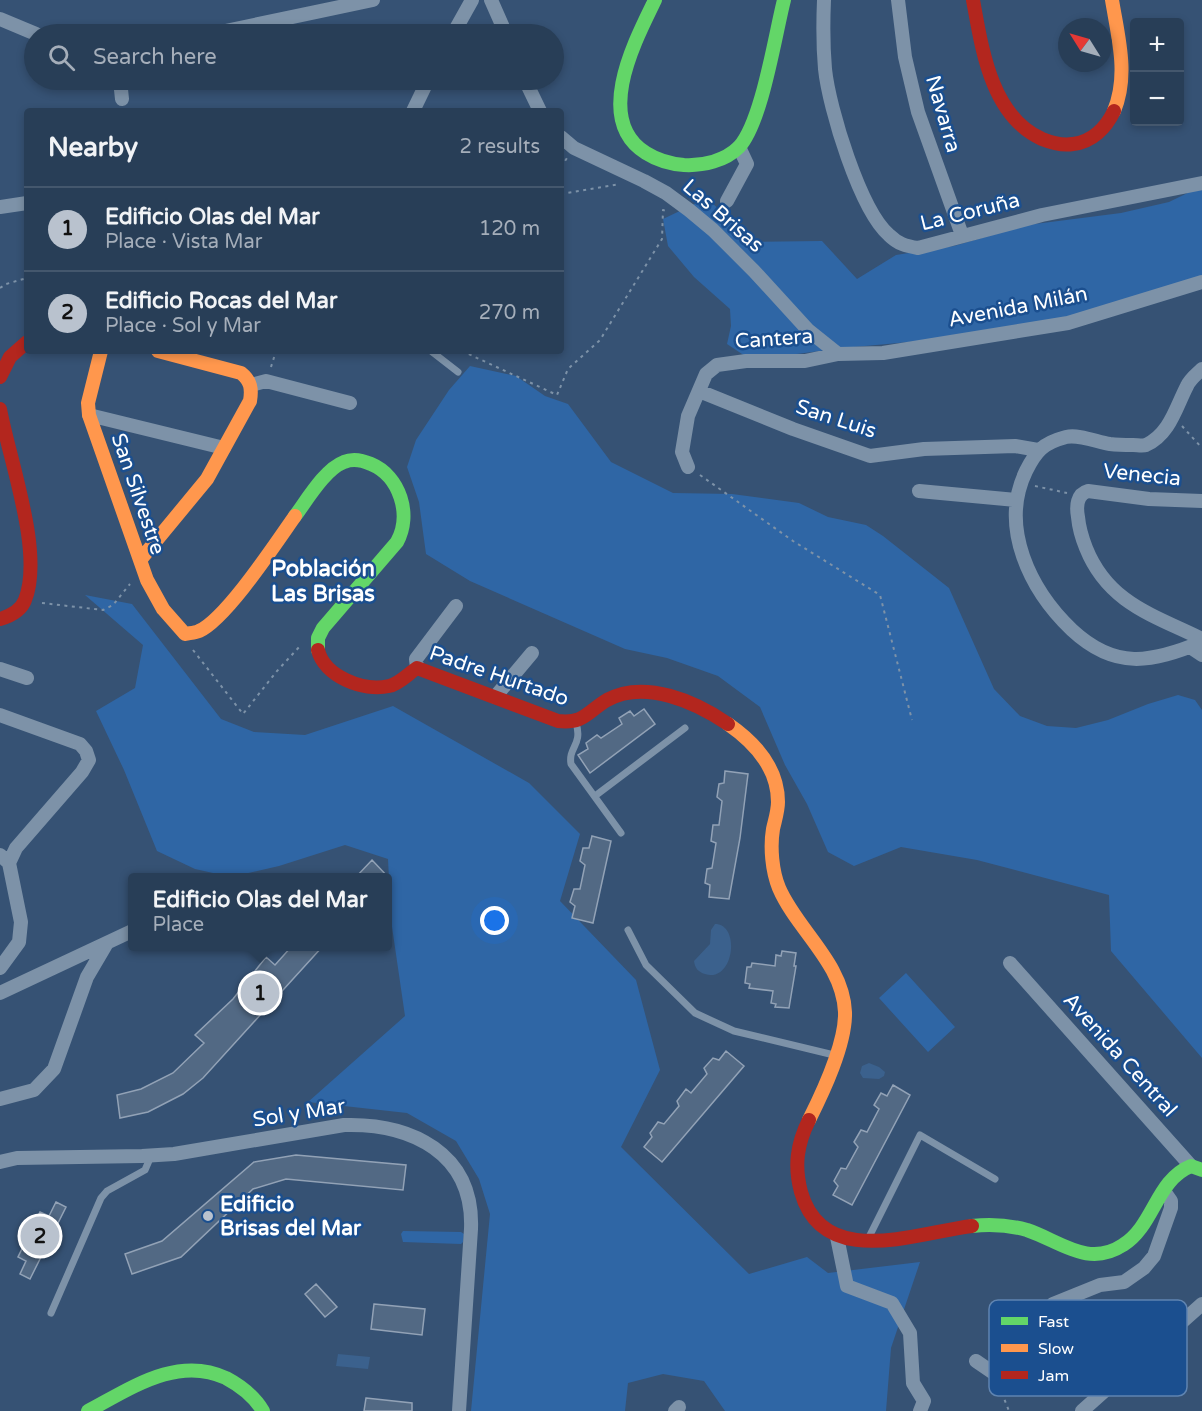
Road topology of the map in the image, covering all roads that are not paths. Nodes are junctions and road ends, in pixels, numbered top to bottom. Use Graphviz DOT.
graph roads {
  1 [pos="373,0"];
  2 [pos="472,0"];
  3 [pos="491,0"];
  4 [pos="655,0"];
  5 [pos="784,0"];
  6 [pos="824,0"];
  7 [pos="898,0"];
  8 [pos="973,0"];
  9 [pos="1112,0"];
  10 [pos="0,20"];
  11 [pos="259,24"];
  12 [pos="459,24"];
  13 [pos="502,24"];
  14 [pos="24,29"];
  15 [pos="121,90"];
  16 [pos="423,90"];
  17 [pos="530,90"];
  18 [pos="122,99"];
  19 [pos="414,108"];
  20 [pos="539,108"];
  21 [pos="564,140"];
  22 [pos="739,147"];
  23 [pos="1202,183"];
  24 [pos="727,201"];
  25 [pos="24,203"];
  26 [pos="0,207"];
  27 [pos="962,235"];
  28 [pos="1202,282"];
  29 [pos="24,345"];
  30 [pos="100,354"];
  31 [pos="169,354"];
  32 [pos="435,354"];
  33 [pos="838,354"];
  34 [pos="1202,369"];
  35 [pos="458,372"];
  36 [pos="0,377"];
  37 [pos="251,385"];
  38 [pos="699,391"];
  39 [pos="350,403"];
  40 [pos="0,409"];
  41 [pos="89,415"];
  42 [pos="224,448"];
  43 [pos="1038,450"];
  44 [pos="688,467"];
  45 [pos="919,491"];
  46 [pos="1016,500"];
  47 [pos="1202,501"];
  48 [pos="142,564"];
  49 [pos="456,606"];
  50 [pos="0,619"];
  51 [pos="317,642"];
  52 [pos="1198,643"];
  53 [pos="532,652"];
  54 [pos="1202,655"];
  55 [pos="417,668"];
  56 [pos="0,669"];
  57 [pos="27,678"];
  58 [pos="495,697"];
  59 [pos="1,718"];
  60 [pos="576,722"];
  61 [pos="685,728"];
  62 [pos="595,796"];
  63 [pos="621,833"];
  64 [pos="4,859"];
  65 [pos="628,930"];
  66 [pos="128,933"];
  67 [pos="107,943"];
  68 [pos="71,958"];
  69 [pos="1010,963"];
  70 [pos="0,968"];
  71 [pos="87,978"];
  72 [pos="0,993"];
  73 [pos="836,1056"];
  74 [pos="0,1099"];
  75 [pos="151,1156"];
  76 [pos="0,1162"];
  77 [pos="1197,1168"];
  78 [pos="994,1179"];
  79 [pos="1164,1191"];
  80 [pos="837,1237"];
  81 [pos="867,1241"];
  82 [pos="1063,1300"];
  83 [pos="1202,1304"];
  84 [pos="51,1313"];
  85 [pos="1187,1317"];
  86 [pos="975,1361"];
  87 [pos="989,1371"];
  88 [pos="1099,1396"];
  89 [pos="88,1411"];
  90 [pos="263,1411"];
  91 [pos="459,1411"];
  92 [pos="920,1411"];
  93 [pos="1082,1411"];
  1 -- 11 [label="street"];
  2 -- 12 [label="street"];
  3 -- 13 [label="street"];
  4 -- 22 [label="street"];
  5 -- 22 [label="street"];
  6 -- 27 [label="street, La Coruña"];
  7 -- 27 [label="street, Navarra"];
  8 -- 9 [label="street"];
  10 -- 14 [label="street"];
  15 -- 18 [label="street"];
  16 -- 19 [label="street"];
  17 -- 20 [label="street"];
  21 -- 33 [label="street, Las Brisas"];
  22 -- 24 [label="street"];
  23 -- 27 [label="street, La Coruña"];
  25 -- 26 [label="street"];
  28 -- 33 [label="street, Avenida Milán"];
  29 -- 36 [label="street"];
  30 -- 41 [label="street, San Silvestre"];
  31 -- 37 [label="street"];
  32 -- 35 [label="lane"];
  33 -- 38 [label="street, Cantera"];
  34 -- 43 [label="street"];
  37 -- 39 [label="street"];
  37 -- 42 [label="street"];
  38 -- 43 [label="street, San Luis"];
  38 -- 44 [label="street, Cantera"];
  40 -- 50 [label="street"];
  41 -- 42 [label="street"];
  41 -- 48 [label="street, San Silvestre"];
  42 -- 48 [label="street"];
  43 -- 46 [label="street"];
  45 -- 46 [label="street"];
  46 -- 52 [label="street"];
  47 -- 52 [label="street, Venecia"];
  48 -- 51 [label="street, San Silvestre"];
  49 -- 55 [label="street"];
  51 -- 55 [label="street, Padre Hurtado"];
  52 -- 54 [label="street"];
  53 -- 58 [label="street"];
  55 -- 58 [label="street, Padre Hurtado"];
  56 -- 57 [label="street"];
  58 -- 60 [label="street, Padre Hurtado"];
  59 -- 64 [label="street"];
  60 -- 62 [label="lane"];
  60 -- 73 [label="street, Padre Hurtado"];
  61 -- 62 [label="lane"];
  62 -- 63 [label="lane"];
  64 -- 70 [label="street"];
  65 -- 73 [label="lane"];
  66 -- 67 [label="street"];
  67 -- 68 [label="street"];
  67 -- 71 [label="street"];
  68 -- 71 [label="street"];
  68 -- 72 [label="street"];
  69 -- 77 [label="street, Avenida Central"];
  71 -- 74 [label="street"];
  73 -- 80 [label="street, Padre Hurtado"];
  75 -- 76 [label="street, Sol y Mar"];
  75 -- 84 [label="lane"];
  75 -- 91 [label="street, Sol y Mar"];
  77 -- 79 [label="street"];
  78 -- 81 [label="lane"];
  79 -- 81 [label="street"];
  79 -- 82 [label="street"];
  80 -- 81 [label="street"];
  80 -- 92 [label="street"];
  83 -- 85 [label="street"];
  86 -- 87 [label="street"];
  88 -- 93 [label="street"];
  89 -- 90 [label="street"];
}
